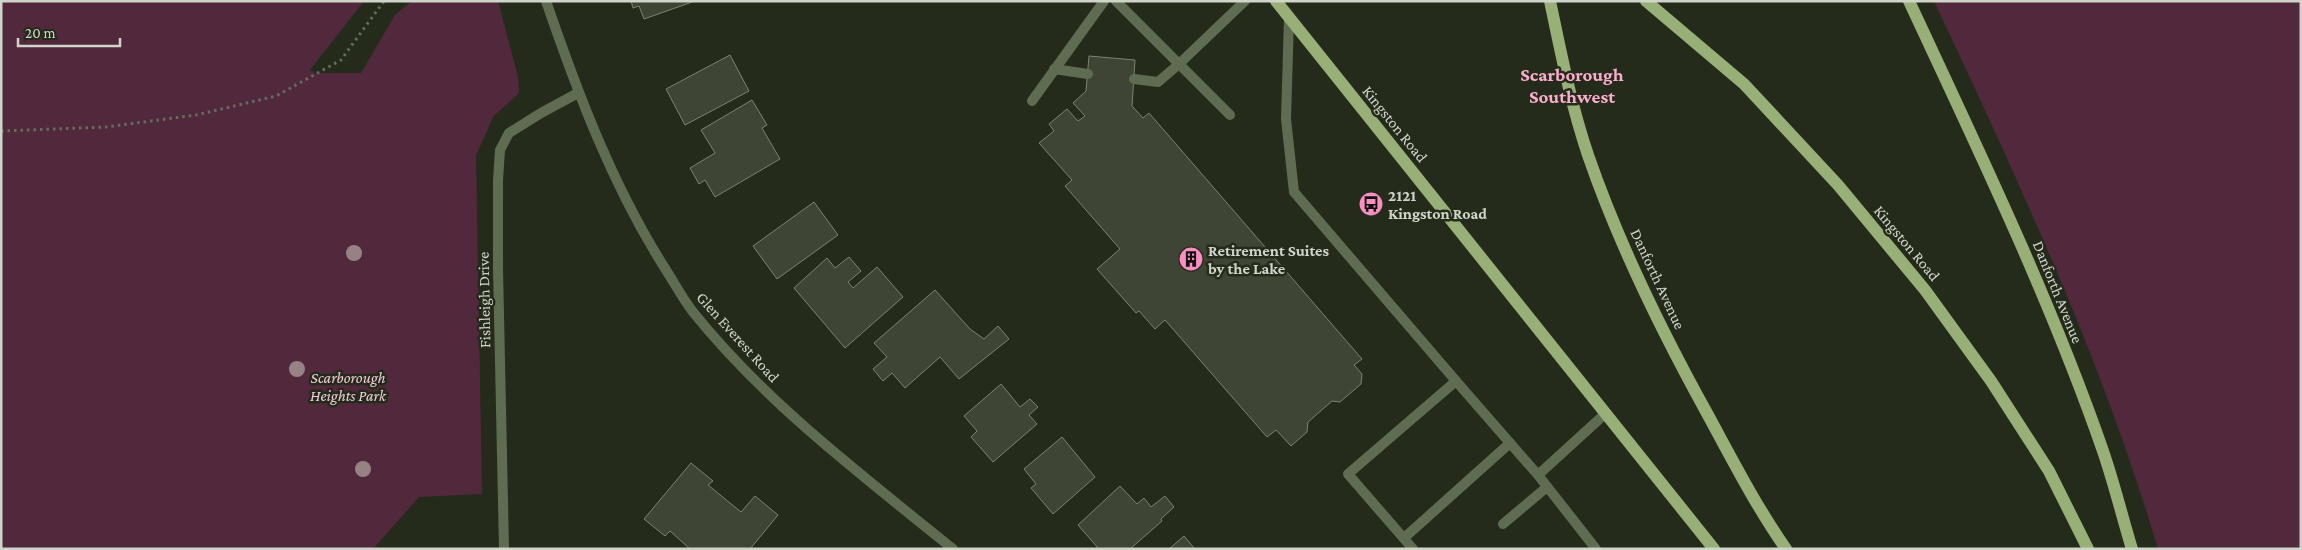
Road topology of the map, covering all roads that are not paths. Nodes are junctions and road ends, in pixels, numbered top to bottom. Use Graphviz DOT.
graph roads {
  1 [pos="546,1"];
  2 [pos="1104,1"];
  3 [pos="1116,1"];
  4 [pos="1245,1"];
  5 [pos="1276,1"];
  6 [pos="1550,1"];
  7 [pos="1646,1"];
  8 [pos="1909,1"];
  9 [pos="1289,18"];
  10 [pos="1179,64"];
  11 [pos="1054,70"];
  12 [pos="1088,74"];
  13 [pos="1134,79"];
  14 [pos="578,93"];
  15 [pos="1032,100"];
  16 [pos="1230,115"];
  17 [pos="1456,381"];
  18 [pos="1606,414"];
  19 [pos="1510,443"];
  20 [pos="1538,476"];
  21 [pos="1547,486"];
  22 [pos="1503,524"];
  23 [pos="1404,538"];
  24 [pos="504,549"];
  25 [pos="952,549"];
  26 [pos="1413,549"];
  27 [pos="1596,549"];
  28 [pos="1714,549"];
  29 [pos="1786,549"];
  30 [pos="2088,549"];
  31 [pos="2132,549"];
  1 -- 14 [label="street, Glen Everest Road"];
  2 -- 11 [label="street"];
  3 -- 10 [label="street"];
  4 -- 10 [label="street"];
  5 -- 9 [label="main road, Kingston Road"];
  6 -- 29 [label="main road, Danforth Avenue"];
  7 -- 30 [label="main road, Kingston Road"];
  8 -- 31 [label="main road, Danforth Avenue"];
  9 -- 17 [label="street"];
  9 -- 18 [label="main road, Kingston Road"];
  10 -- 13 [label="street"];
  10 -- 16 [label="street"];
  11 -- 12 [label="street"];
  11 -- 15 [label="street"];
  14 -- 24 [label="street, Fishleigh Drive"];
  14 -- 25 [label="street, Glen Everest Road"];
  17 -- 19 [label="street"];
  17 -- 23 [label="street"];
  18 -- 20 [label="street"];
  18 -- 28 [label="main road, Kingston Road"];
  19 -- 20 [label="street"];
  19 -- 23 [label="street"];
  20 -- 21 [label="street"];
  21 -- 22 [label="street"];
  21 -- 27 [label="street"];
  23 -- 26 [label="street"];
}
